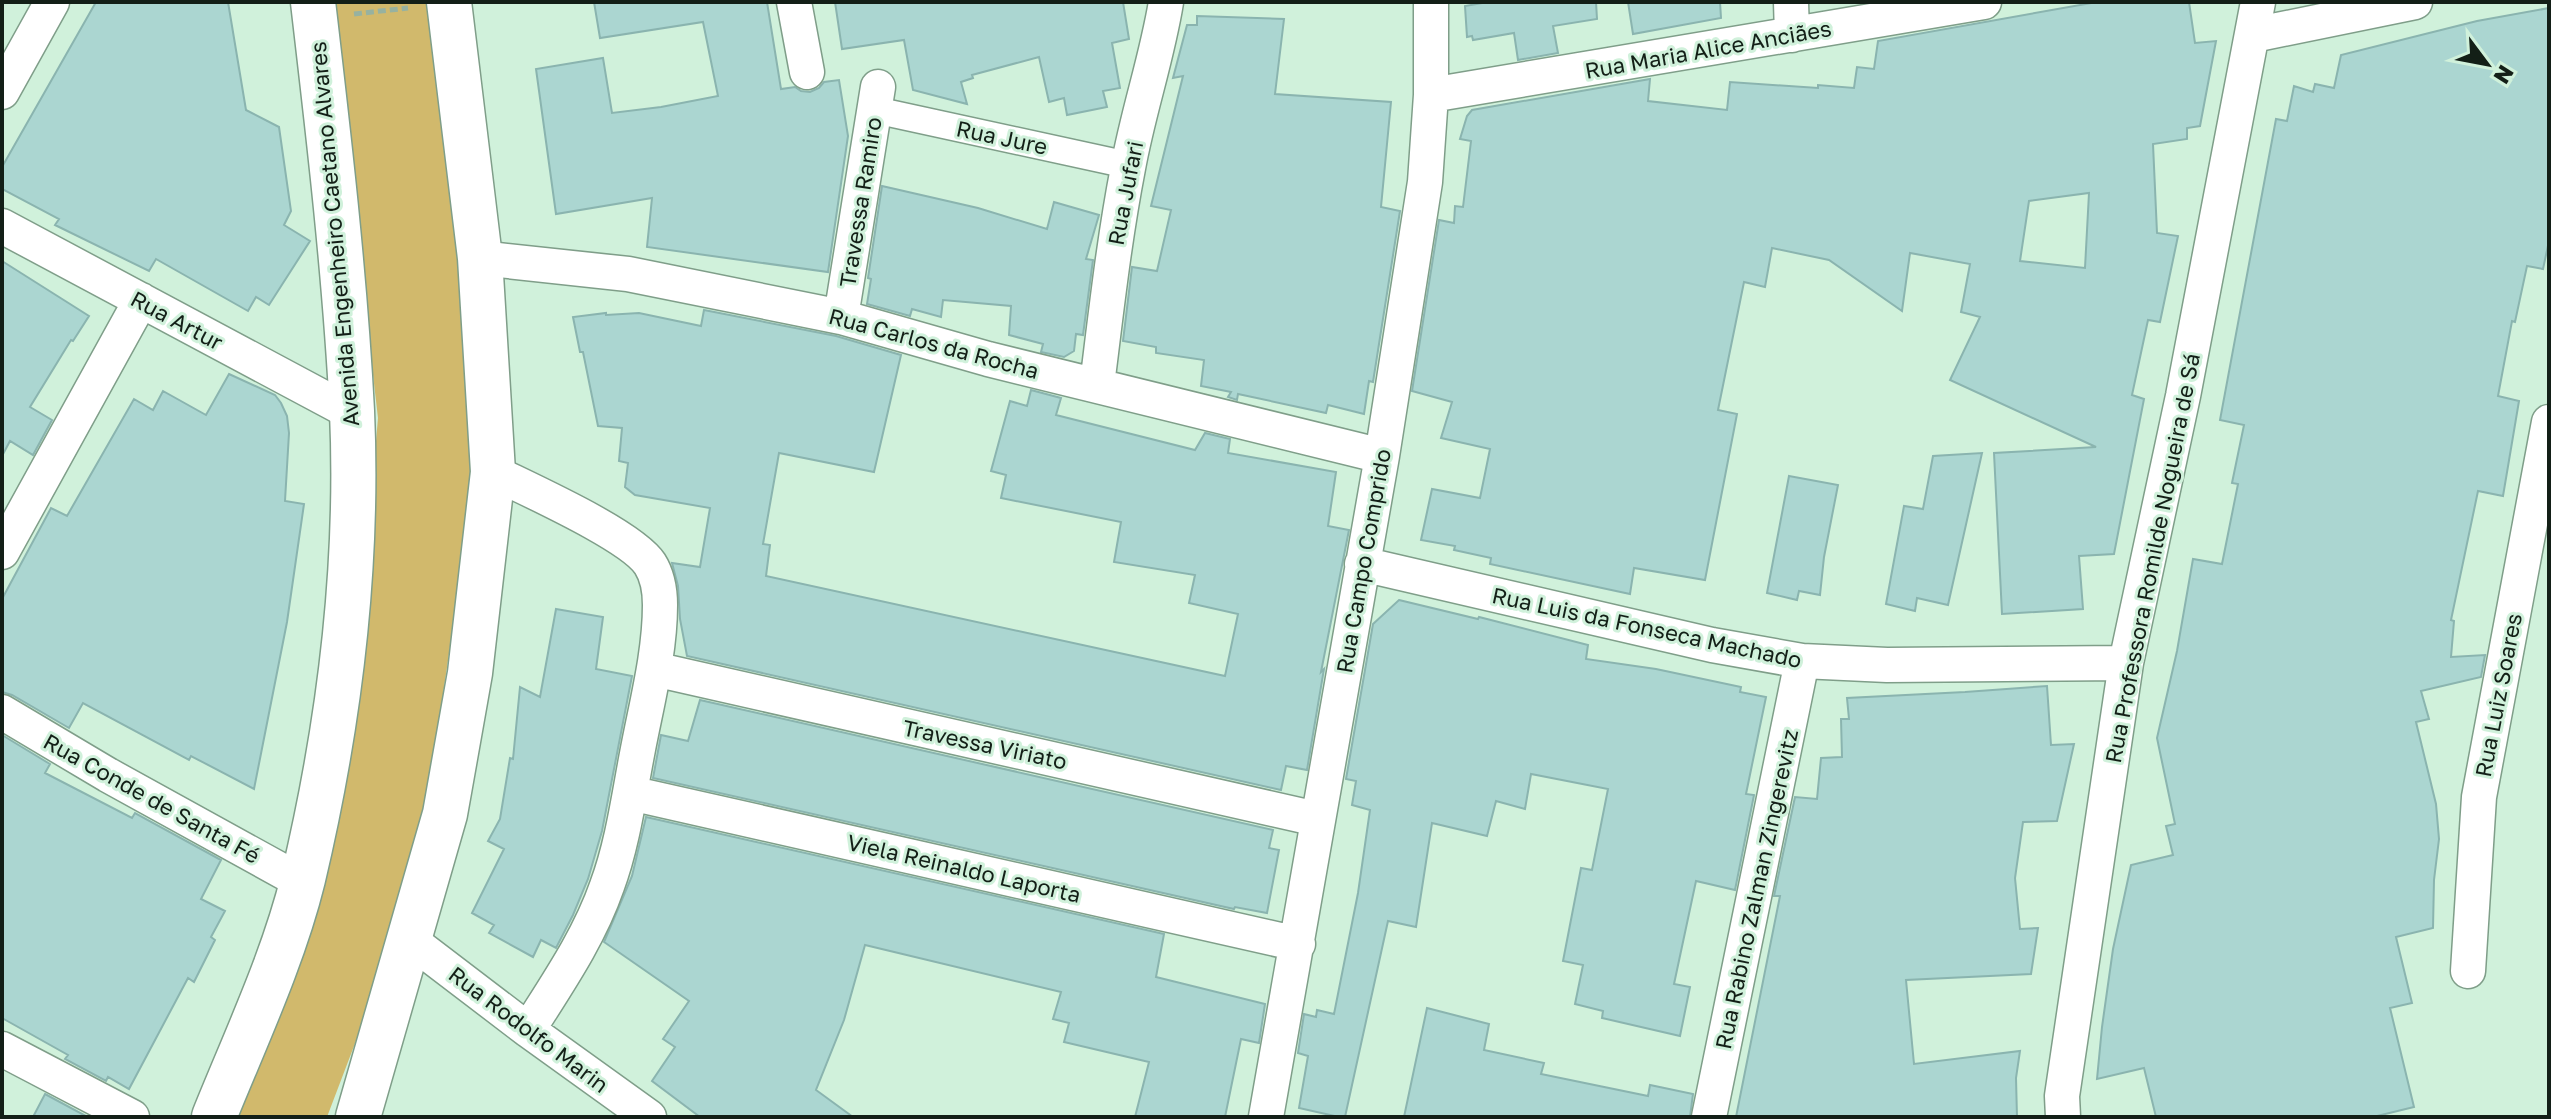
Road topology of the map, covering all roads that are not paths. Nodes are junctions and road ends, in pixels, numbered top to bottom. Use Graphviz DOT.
graph roads {
  1 [pos="52,2"];
  2 [pos="794,2"];
  3 [pos="1166,2"];
  4 [pos="1431,2"];
  5 [pos="1984,2"];
  6 [pos="2258,2"];
  7 [pos="2415,2"];
  8 [pos="449,3"];
  9 [pos="314,10"];
  10 [pos="1791,18"];
  11 [pos="2253,35"];
  12 [pos="807,72"];
  13 [pos="2,92"];
  14 [pos="1431,95"];
  15 [pos="877,98"];
  16 [pos="1128,165"];
  17 [pos="2,226"];
  18 [pos="480,258"];
  19 [pos="141,300"];
  20 [pos="841,317"];
  21 [pos="1097,385"];
  22 [pos="352,413"];
  23 [pos="2549,422"];
  24 [pos="1382,456"];
  25 [pos="493,472"];
  26 [pos="2544,478"];
  27 [pos="2,552"];
  28 [pos="1362,564"];
  29 [pos="1802,661"];
  30 [pos="2126,663"];
  31 [pos="654,669"];
  32 [pos="2,712"];
  33 [pos="630,793"];
  34 [pos="1317,819"];
  35 [pos="302,882"];
  36 [pos="410,940"];
  37 [pos="1298,944"];
  38 [pos="2468,971"];
  39 [pos="528,1030"];
  40 [pos="2,1049"];
  41 [pos="132,1117"];
  42 [pos="214,1117"];
  43 [pos="358,1117"];
  44 [pos="649,1117"];
  45 [pos="1266,1117"];
  46 [pos="1709,1117"];
  47 [pos="2063,1117"];
  1 -- 13 [label="street"];
  2 -- 12 [label="street"];
  3 -- 16 [label="street, Rua Jufari"];
  4 -- 14 [label="street, Rua Campo Comprido"];
  5 -- 10 [label="street, Rua Maria Alice Anciães"];
  6 -- 11 [label="street, Rua Professora Romilde Nogueira de Sá"];
  7 -- 11 [label="street"];
  8 -- 18 [label="main road"];
  9 -- 22 [label="main road, Avenida Engenheiro Caetano Alvares"];
  10 -- 14 [label="street, Rua Maria Alice Anciães"];
  11 -- 30 [label="street, Rua Professora Romilde Nogueira de Sá"];
  14 -- 24 [label="street, Rua Campo Comprido"];
  15 -- 16 [label="street, Rua Jure"];
  15 -- 20 [label="street, Travessa Ramiro"];
  16 -- 21 [label="street, Rua Jufari"];
  17 -- 19 [label="street, Rua Artur"];
  18 -- 20 [label="street, Rua Carlos da Rocha"];
  18 -- 25 [label="main road"];
  19 -- 22 [label="street, Rua Artur"];
  19 -- 27 [label="street"];
  20 -- 21 [label="street, Rua Carlos da Rocha"];
  21 -- 24 [label="street, Rua Carlos da Rocha"];
  22 -- 35 [label="main road, Avenida Engenheiro Caetano Alvares"];
  23 -- 26 [label="street, Rua Luiz Soares"];
  24 -- 28 [label="street, Rua Campo Comprido"];
  25 -- 31 [label="street"];
  25 -- 36 [label="main road"];
  26 -- 38 [label="street, Rua Luiz Soares"];
  28 -- 29 [label="street, Rua Luis da Fonseca Machado"];
  28 -- 34 [label="street, Rua Campo Comprido"];
  29 -- 30 [label="street, Rua Luis da Fonseca Machado"];
  29 -- 46 [label="street, Rua Rabino Zalman Zingerevitz"];
  30 -- 47 [label="street, Rua Professora Romilde Nogueira de Sá"];
  31 -- 33 [label="street"];
  31 -- 34 [label="street, Travessa Viriato"];
  32 -- 35 [label="street, Rua Conde de Santa Fé"];
  33 -- 37 [label="street, Viela Reinaldo Laporta"];
  33 -- 39 [label="street"];
  34 -- 37 [label="street, Rua Campo Comprido"];
  35 -- 42 [label="main road, Avenida Engenheiro Caetano Alvares"];
  36 -- 39 [label="street, Rua Rodolfo Marin"];
  36 -- 43 [label="main road"];
  37 -- 45 [label="street, Rua Campo Comprido"];
  39 -- 44 [label="street, Rua Rodolfo Marin"];
  40 -- 41 [label="street"];
}
